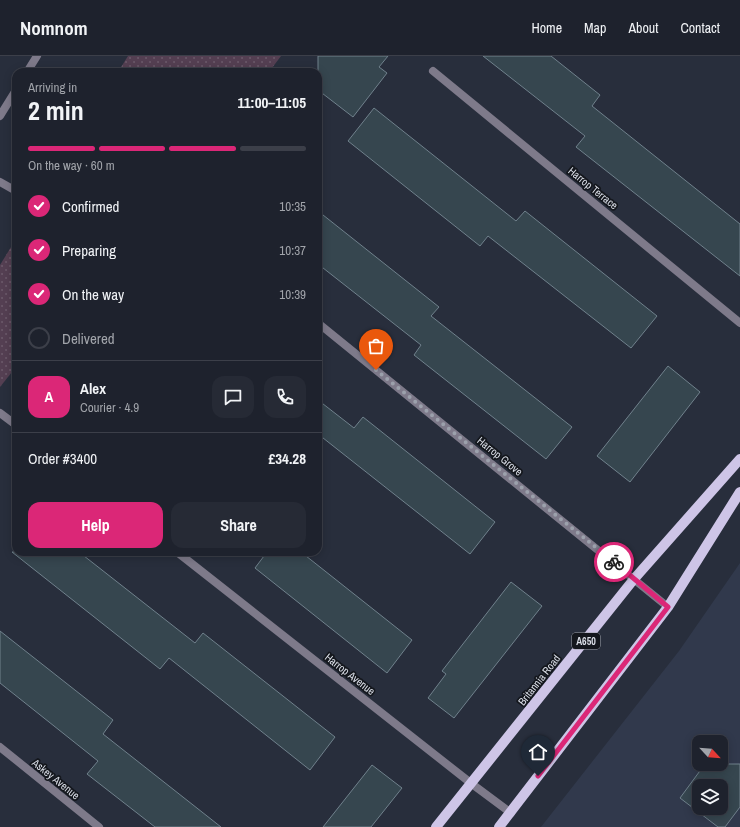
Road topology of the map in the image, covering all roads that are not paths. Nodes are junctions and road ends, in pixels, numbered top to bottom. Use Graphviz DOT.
graph roads {
  1 [pos="37,56"];
  2 [pos="30,68"];
  3 [pos="433,71"];
  4 [pos="12,96"];
  5 [pos="0,116"];
  6 [pos="0,182"];
  7 [pos="12,190"];
  8 [pos="740,323"];
  9 [pos="322,326"];
  10 [pos="0,413"];
  11 [pos="12,422"];
  12 [pos="740,459"];
  13 [pos="740,492"];
  14 [pos="182,556"];
  15 [pos="634,579"];
  16 [pos="668,607"];
  17 [pos="0,747"];
  18 [pos="472,784"];
  19 [pos="511,812"];
  20 [pos="99,827"];
  21 [pos="436,827"];
  22 [pos="499,827"];
  1 -- 2 [label="street"];
  3 -- 8 [label="street, Harrop Terrace"];
  4 -- 5 [label="street"];
  6 -- 7 [label="street"];
  9 -- 15 [label="street, Harrop Grove"];
  10 -- 11 [label="street"];
  12 -- 15 [label="main road, Britannia Road / A650"];
  13 -- 16 [label="main road"];
  14 -- 18 [label="street, Harrop Avenue"];
  15 -- 16 [label="street, Harrop Grove"];
  15 -- 18 [label="main road, Britannia Road / A650"];
  16 -- 19 [label="main road"];
  17 -- 20 [label="street, Askey Avenue"];
  18 -- 19 [label="street, Harrop Avenue"];
  18 -- 21 [label="main road, Britannia Road / A650"];
  19 -- 22 [label="main road"];
}
